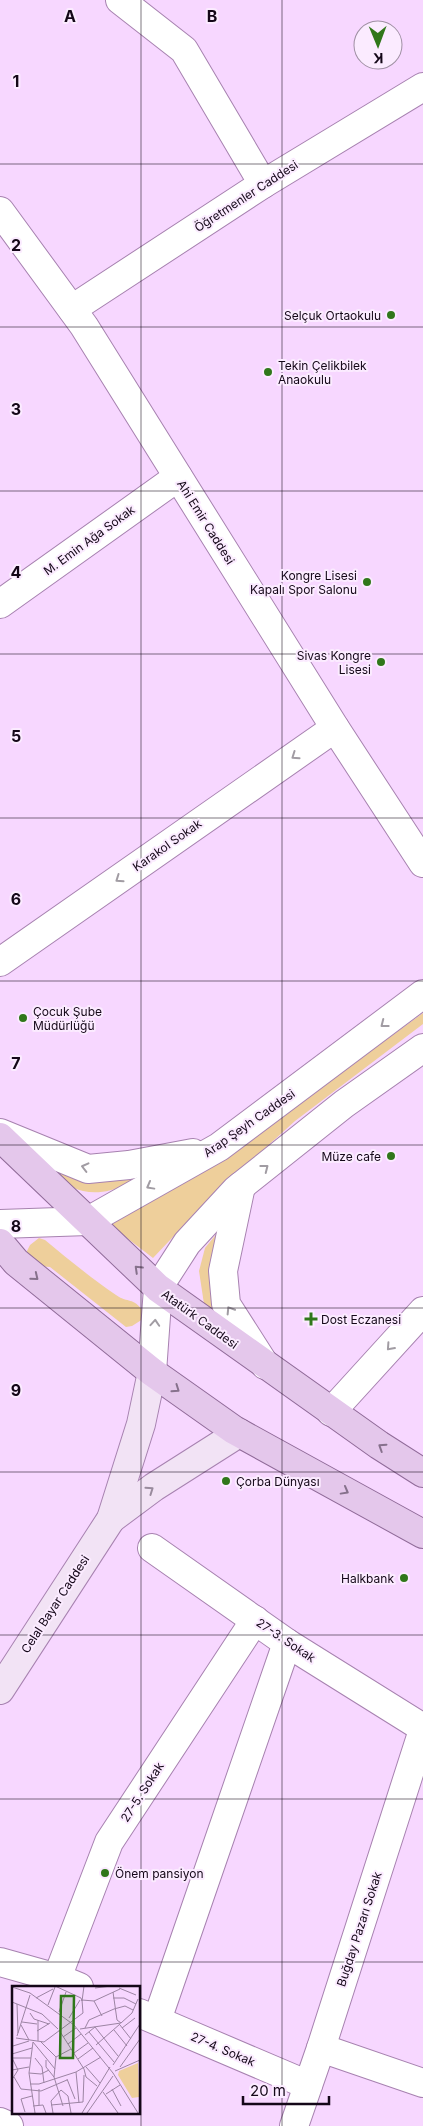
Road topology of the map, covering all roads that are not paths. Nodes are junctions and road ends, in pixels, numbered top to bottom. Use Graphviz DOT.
graph roads {
  1 [pos="120,0"];
  2 [pos="423,86"];
  3 [pos="263,184"];
  4 [pos="0,211"];
  5 [pos="72,309"];
  6 [pos="178,477"];
  7 [pos="0,604"];
  8 [pos="335,728"];
  9 [pos="423,863"];
  10 [pos="0,962"];
  11 [pos="423,994"];
  12 [pos="423,1048"];
  13 [pos="0,1133"];
  14 [pos="0,1138"];
  15 [pos="219,1147"];
  16 [pos="241,1186"];
  17 [pos="88,1221"];
  18 [pos="0,1224"];
  19 [pos="0,1244"];
  20 [pos="158,1288"];
  21 [pos="423,1311"];
  22 [pos="266,1366"];
  23 [pos="152,1372"];
  24 [pos="331,1412"];
  25 [pos="239,1433"];
  26 [pos="423,1473"];
  27 [pos="111,1519"];
  28 [pos="423,1534"];
  29 [pos="152,1548"];
  30 [pos="255,1620"];
  31 [pos="287,1642"];
  32 [pos="0,1690"];
  33 [pos="423,1729"];
  34 [pos="0,1962"];
  35 [pos="68,1982"];
  36 [pos="148,2017"];
  37 [pos="321,2048"];
  38 [pos="423,2083"];
  39 [pos="308,2085"];
  40 [pos="0,2122"];
  41 [pos="9,2126"];
  42 [pos="294,2126"];
  1 -- 3 [label="street"];
  2 -- 3 [label="street, Öğretmenler Caddesi"];
  3 -- 5 [label="street, Öğretmenler Caddesi"];
  4 -- 5 [label="street, Ahi Emir Caddesi"];
  5 -- 6 [label="street, Ahi Emir Caddesi"];
  6 -- 7 [label="street, M. Emin Ağa Sokak"];
  6 -- 8 [label="street, Ahi Emir Caddesi"];
  8 -- 9 [label="street, Ahi Emir Caddesi"];
  8 -- 10 [label="street, Karakol Sokak, one-way"];
  11 -- 15 [label="street, Arap Şeyh Caddesi, one-way"];
  16 -- 12 [label="street, one-way"];
  15 -- 13 [label="street, one-way"];
  14 -- 17 [label="main road, Atatürk Caddesi"];
  15 -- 17 [label="street, Arap Şeyh Caddesi, one-way"];
  16 -- 20 [label="street"];
  22 -- 16 [label="street, one-way"];
  17 -- 18 [label="street, Arap Şeyh Caddesi"];
  20 -- 17 [label="main road, Atatürk Caddesi, one-way"];
  19 -- 23 [label="main road, one-way"];
  20 -- 22 [label="main road, Atatürk Caddesi"];
  23 -- 20 [label="street, one-way"];
  21 -- 24 [label="street, one-way"];
  22 -- 24 [label="main road, Atatürk Caddesi"];
  23 -- 25 [label="main road, one-way"];
  23 -- 27 [label="main road"];
  26 -- 24 [label="main road, Atatürk Caddesi, one-way"];
  27 -- 25 [label="main road, one-way"];
  25 -- 28 [label="main road, one-way"];
  27 -- 32 [label="main road, Celal Bayar Caddesi"];
  29 -- 30 [label="street, 27-3. Sokak"];
  30 -- 31 [label="street, 27-3. Sokak"];
  30 -- 35 [label="street, 27-5. Sokak"];
  31 -- 33 [label="street, 27-3. Sokak"];
  31 -- 36 [label="street"];
  33 -- 37 [label="street, Buğday Pazarı Sokak"];
  34 -- 35 [label="street"];
  36 -- 39 [label="street, 27-4. Sokak"];
  37 -- 38 [label="street"];
  37 -- 39 [label="street, Buğday Pazarı Sokak"];
  39 -- 42 [label="street, Buğday Pazarı Sokak"];
  40 -- 41 [label="street"];
}
